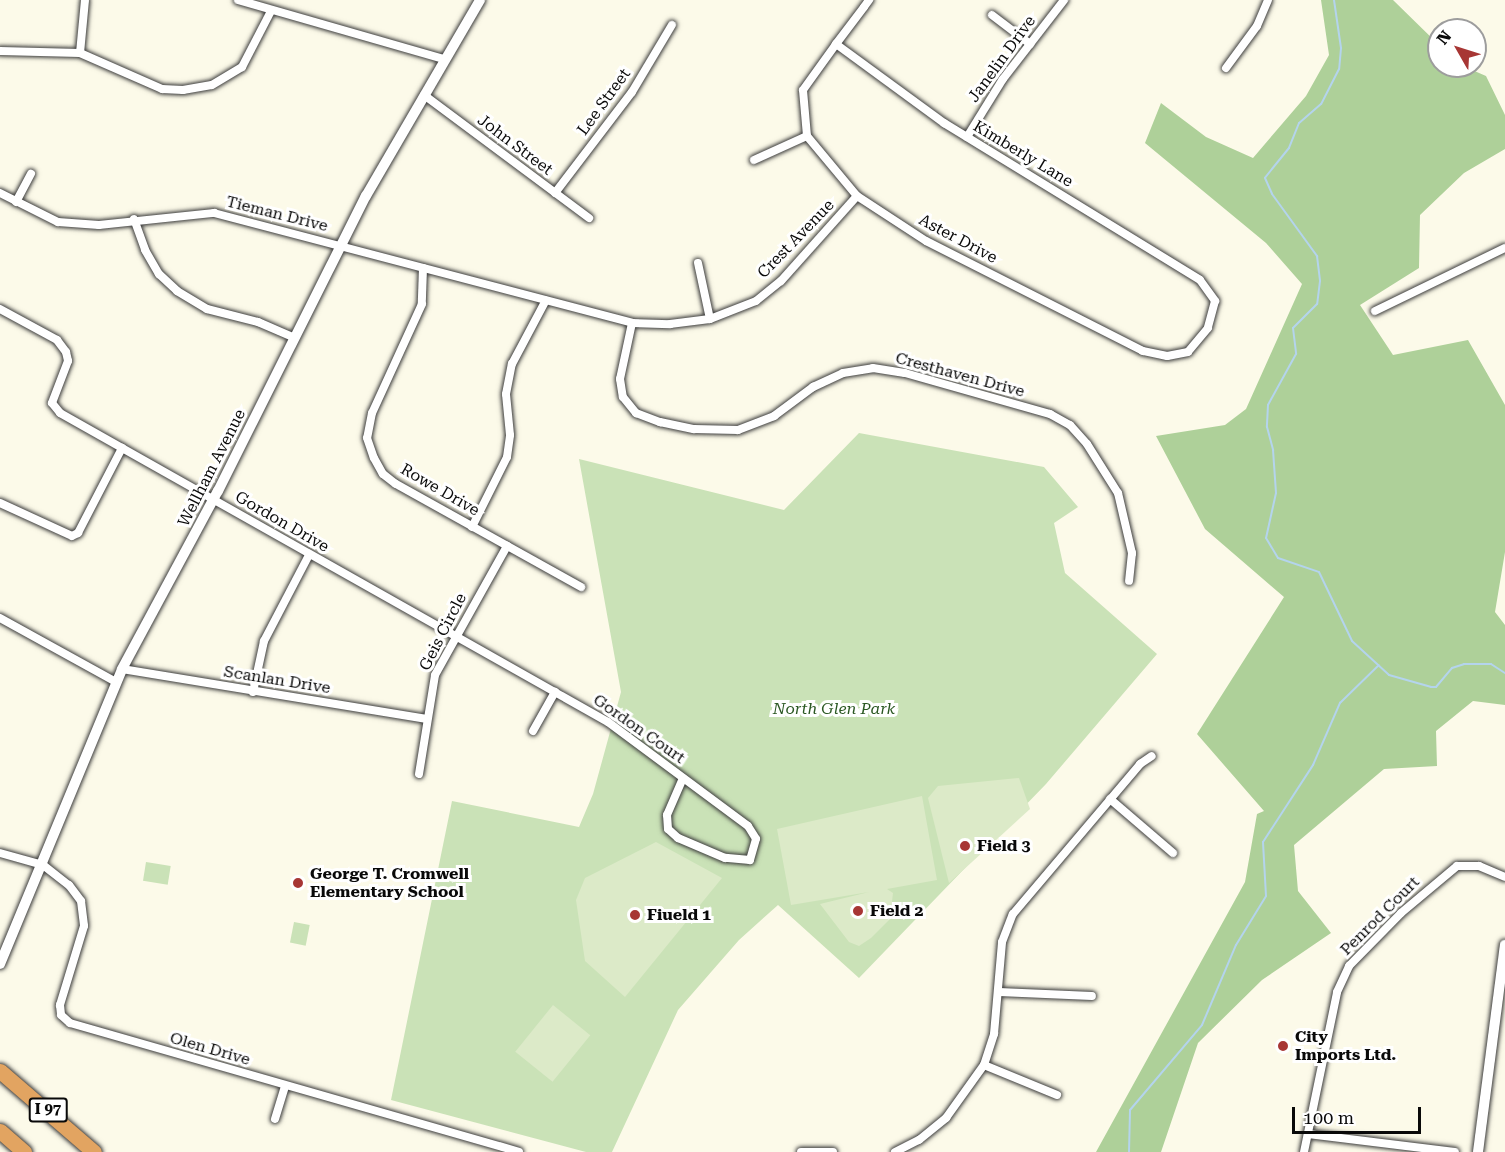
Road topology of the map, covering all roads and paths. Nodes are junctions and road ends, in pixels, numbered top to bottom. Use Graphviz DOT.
graph roads {
  1 [pos="86,0"];
  2 [pos="238,0"];
  3 [pos="480,0"];
  4 [pos="869,0"];
  5 [pos="1064,0"];
  6 [pos="1268,0"];
  7 [pos="272,11"];
  8 [pos="992,15"];
  9 [pos="672,25"];
  10 [pos="836,44"];
  11 [pos="1030,44"];
  12 [pos="0,51"];
  13 [pos="80,53"];
  14 [pos="444,59"];
  15 [pos="1226,68"];
  16 [pos="424,95"];
  17 [pos="807,136"];
  18 [pos="967,137"];
  19 [pos="754,160"];
  20 [pos="31,174"];
  21 [pos="0,193"];
  22 [pos="555,193"];
  23 [pos="857,196"];
  24 [pos="16,202"];
  25 [pos="589,218"];
  26 [pos="134,219"];
  27 [pos="341,245"];
  28 [pos="1505,248"];
  29 [pos="698,262"];
  30 [pos="423,268"];
  31 [pos="1200,280"];
  32 [pos="546,300"];
  33 [pos="0,309"];
  34 [pos="1375,311"];
  35 [pos="710,319"];
  36 [pos="632,322"];
  37 [pos="295,338"];
  38 [pos="122,448"];
  39 [pos="213,501"];
  40 [pos="0,502"];
  41 [pos="472,527"];
  42 [pos="507,546"];
  43 [pos="309,555"];
  44 [pos="1130,581"];
  45 [pos="581,587"];
  46 [pos="0,618"];
  47 [pos="455,636"];
  48 [pos="122,669"];
  49 [pos="116,682"];
  50 [pos="253,692"];
  51 [pos="555,693"];
  52 [pos="427,719"];
  53 [pos="533,731"];
  54 [pos="1152,756"];
  55 [pos="419,774"];
  56 [pos="682,778"];
  57 [pos="1110,799"];
  58 [pos="1173,853"];
  59 [pos="0,854"];
  60 [pos="43,865"];
  61 [pos="1505,877"];
  62 [pos="1505,945"];
  63 [pos="0,964"];
  64 [pos="999,992"];
  65 [pos="1092,996"];
  66 [pos="984,1065"];
  67 [pos="0,1071"];
  68 [pos="285,1086"];
  69 [pos="1057,1095"];
  70 [pos="275,1119"];
  71 [pos="0,1131"];
  72 [pos="1308,1134"];
  73 [pos="24,1152"];
  74 [pos="94,1152"];
  75 [pos="519,1152"];
  76 [pos="801,1152"];
  77 [pos="833,1152"];
  78 [pos="895,1152"];
  79 [pos="1304,1152"];
  80 [pos="1455,1152"];
  81 [pos="1478,1152"];
  1 -- 13 [label="street"];
  2 -- 7 [label="street"];
  3 -- 14 [label="street, Wellham Avenue"];
  4 -- 10 [label="street"];
  5 -- 11 [label="street, Janelin Drive"];
  6 -- 15 [label="street"];
  7 -- 13 [label="street"];
  7 -- 14 [label="street"];
  8 -- 11 [label="street"];
  9 -- 22 [label="street, Lee Street"];
  10 -- 17 [label="street"];
  10 -- 18 [label="street, Kimberly Lane"];
  11 -- 18 [label="street, Janelin Drive"];
  12 -- 13 [label="street"];
  14 -- 16 [label="street, Wellham Avenue"];
  16 -- 22 [label="street, John Street"];
  16 -- 27 [label="street, Wellham Avenue"];
  17 -- 19 [label="street"];
  17 -- 23 [label="street, Aster Drive"];
  18 -- 31 [label="street, Kimberly Lane"];
  20 -- 24 [label="street"];
  21 -- 24 [label="street, Tieman Drive"];
  22 -- 25 [label="street, John Street"];
  23 -- 31 [label="street, Aster Drive"];
  23 -- 35 [label="street, Crest Avenue"];
  24 -- 26 [label="street, Tieman Drive"];
  26 -- 27 [label="street, Tieman Drive"];
  26 -- 37 [label="street"];
  27 -- 30 [label="street, Tieman Drive"];
  27 -- 37 [label="street, Wellham Avenue"];
  28 -- 34 [label="street"];
  29 -- 35 [label="street"];
  30 -- 32 [label="street, Tieman Drive"];
  30 -- 41 [label="street, Rowe Drive"];
  32 -- 36 [label="street, Crest Avenue"];
  32 -- 41 [label="street"];
  33 -- 38 [label="street, Gordon Drive"];
  35 -- 36 [label="street, Crest Avenue"];
  36 -- 44 [label="street, Cresthaven Drive"];
  37 -- 39 [label="street, Wellham Avenue"];
  38 -- 39 [label="street, Gordon Drive"];
  38 -- 40 [label="street"];
  39 -- 43 [label="street, Gordon Drive"];
  39 -- 48 [label="street, Wellham Avenue"];
  41 -- 42 [label="street, Rowe Drive"];
  42 -- 45 [label="street, Rowe Drive"];
  42 -- 47 [label="street, Geis Circle"];
  43 -- 47 [label="street, Gordon Drive"];
  43 -- 50 [label="street"];
  46 -- 49 [label="street"];
  47 -- 51 [label="street, Gordon Drive"];
  47 -- 52 [label="street, Geis Circle"];
  48 -- 49 [label="street, Wellham Avenue"];
  48 -- 50 [label="street, Scanlan Drive"];
  49 -- 60 [label="street, Wellham Avenue"];
  50 -- 52 [label="street, Scanlan Drive"];
  51 -- 53 [label="street"];
  51 -- 56 [label="street, Gordon Court"];
  52 -- 55 [label="street, Geis Circle"];
  54 -- 57 [label="street"];
  56 -- 56 [label="street, Gordon Court"];
  57 -- 58 [label="street"];
  57 -- 64 [label="street"];
  59 -- 60 [label="street"];
  60 -- 63 [label="street, Wellham Avenue"];
  60 -- 68 [label="street, Olen Drive"];
  61 -- 72 [label="street, Penrod Court"];
  62 -- 81 [label="street"];
  64 -- 65 [label="street"];
  64 -- 66 [label="street"];
  66 -- 69 [label="street"];
  66 -- 78 [label="street"];
  67 -- 74 [label="highway, I 97"];
  68 -- 70 [label="street"];
  68 -- 75 [label="street, Olen Drive"];
  71 -- 73 [label="highway"];
  72 -- 79 [label="street, Penrod Court"];
  72 -- 80 [label="street"];
  76 -- 77 [label="street"];
}
